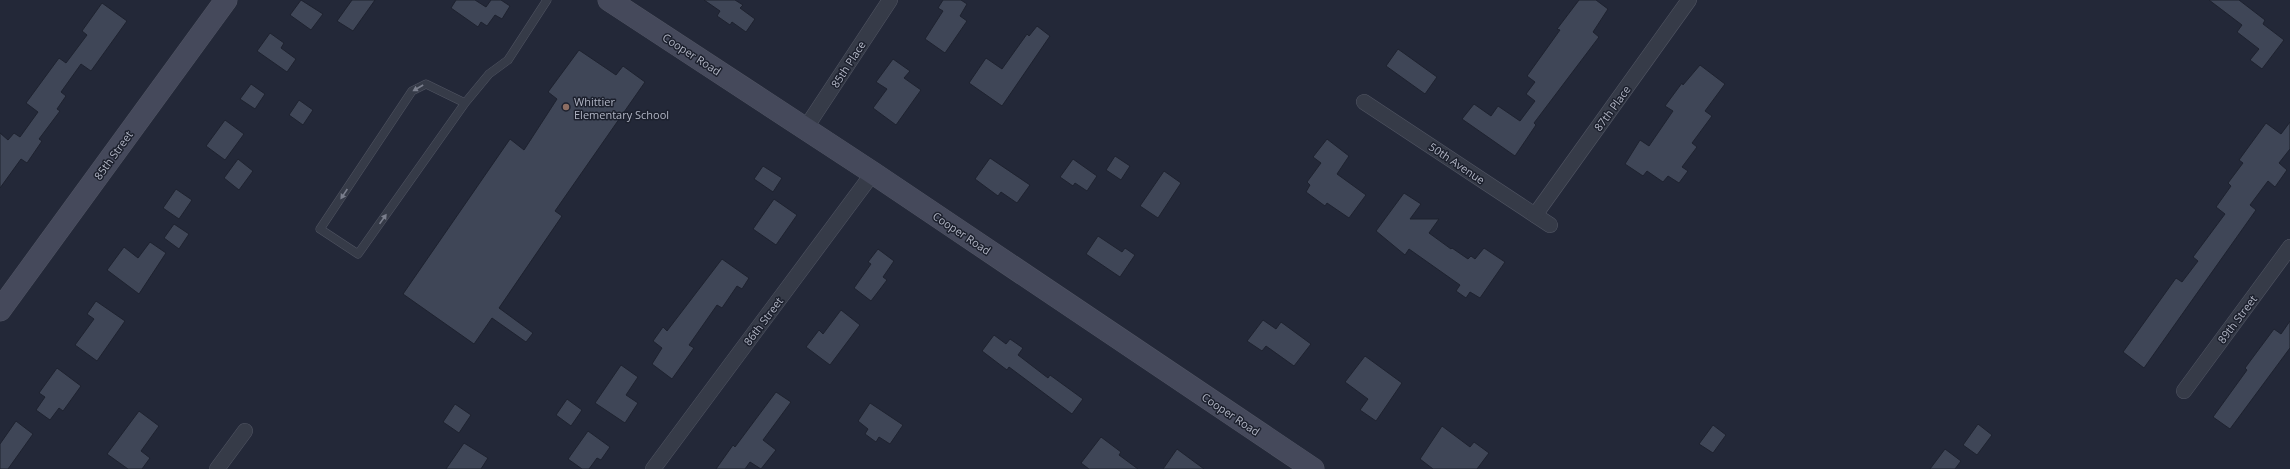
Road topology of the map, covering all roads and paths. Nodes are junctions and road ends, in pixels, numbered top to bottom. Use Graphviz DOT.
graph roads {
  1 [pos="226,0"];
  2 [pos="547,0"];
  3 [pos="609,0"];
  4 [pos="890,0"];
  5 [pos="1689,0"];
  6 [pos="1364,102"];
  7 [pos="465,103"];
  8 [pos="805,129"];
  9 [pos="873,172"];
  10 [pos="1535,215"];
  11 [pos="1550,225"];
  12 [pos="2290,247"];
  13 [pos="0,310"];
  14 [pos="2184,391"];
  15 [pos="245,431"];
  16 [pos="216,469"];
  17 [pos="653,469"];
  18 [pos="1314,469"];
  1 -- 13 [label="street, 85th Street"];
  2 -- 7 [label="lane"];
  3 -- 8 [label="street, Cooper Road"];
  4 -- 8 [label="street, 85th Place"];
  5 -- 10 [label="street, 87th Place"];
  6 -- 10 [label="street, 50th Avenue"];
  7 -- 7 [label="lane, one-way"];
  8 -- 9 [label="street, Cooper Road"];
  9 -- 17 [label="street, 86th Street"];
  9 -- 18 [label="street, Cooper Road"];
  10 -- 11 [label="street, 50th Avenue"];
  12 -- 14 [label="street, 89th Street"];
  15 -- 16 [label="street"];
}
